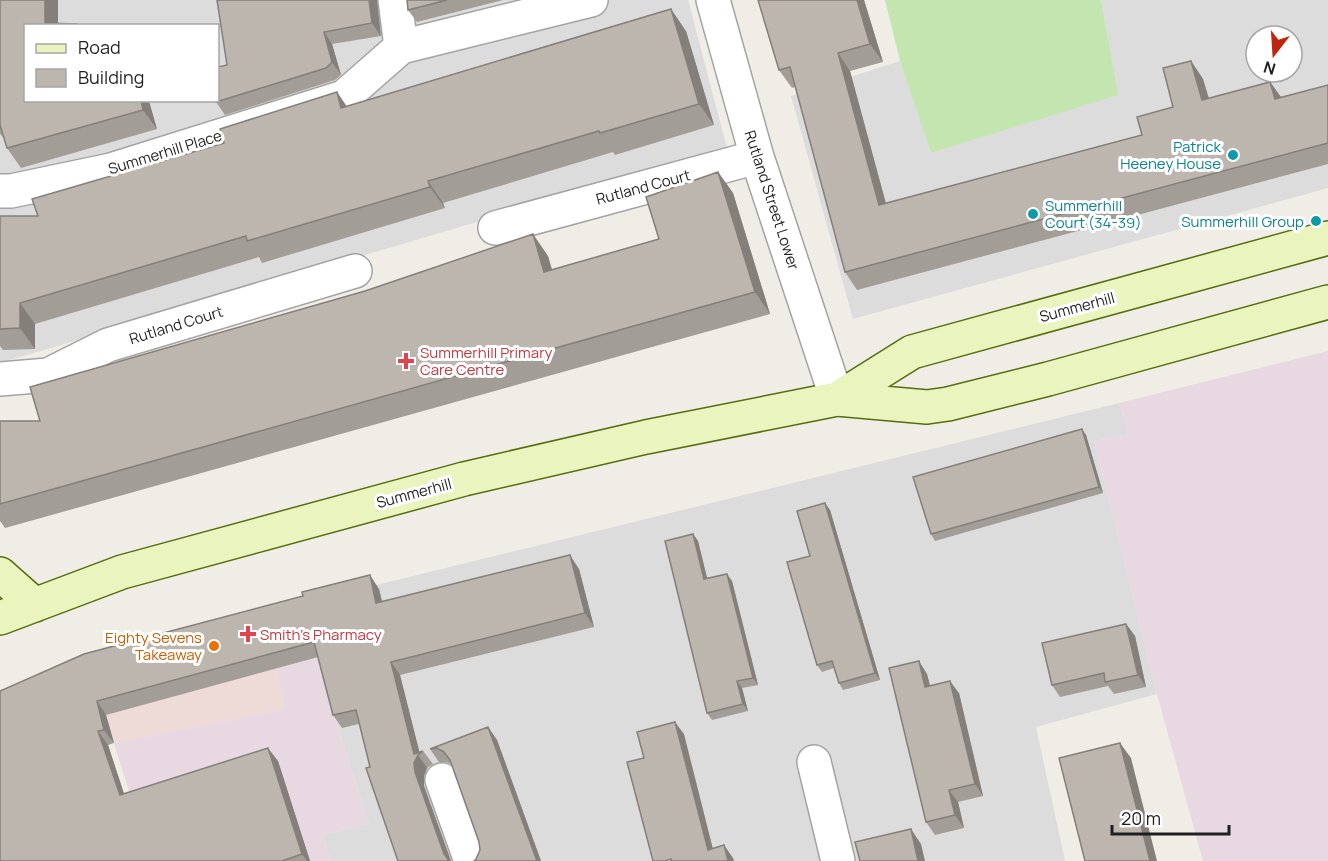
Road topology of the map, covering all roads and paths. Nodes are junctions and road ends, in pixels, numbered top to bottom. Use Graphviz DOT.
graph roads {
  1 [pos="395,0"];
  2 [pos="591,0"];
  3 [pos="713,0"];
  4 [pos="401,47"];
  5 [pos="757,157"];
  6 [pos="0,191"];
  7 [pos="495,228"];
  8 [pos="1328,238"];
  9 [pos="355,271"];
  10 [pos="1328,302"];
  11 [pos="0,379"];
  12 [pos="837,399"];
  13 [pos="0,574"];
  14 [pos="35,605"];
  15 [pos="0,618"];
  16 [pos="814,762"];
  17 [pos="442,780"];
  18 [pos="471,861"];
  19 [pos="838,861"];
  1 -- 4 [label="street"];
  2 -- 4 [label="street, Summerhill Place"];
  3 -- 5 [label="street, Rutland Street Lower"];
  4 -- 6 [label="street, Summerhill Place"];
  5 -- 7 [label="street, Rutland Court"];
  5 -- 12 [label="street, Rutland Street Lower"];
  8 -- 12 [label="main road, Summerhill"];
  9 -- 11 [label="street, Rutland Court"];
  10 -- 12 [label="main road, Summerhill"];
  12 -- 14 [label="main road, Summerhill"];
  13 -- 14 [label="main road"];
  14 -- 15 [label="main road, Summerhill"];
  16 -- 19 [label="street"];
  17 -- 18 [label="street"];
}
